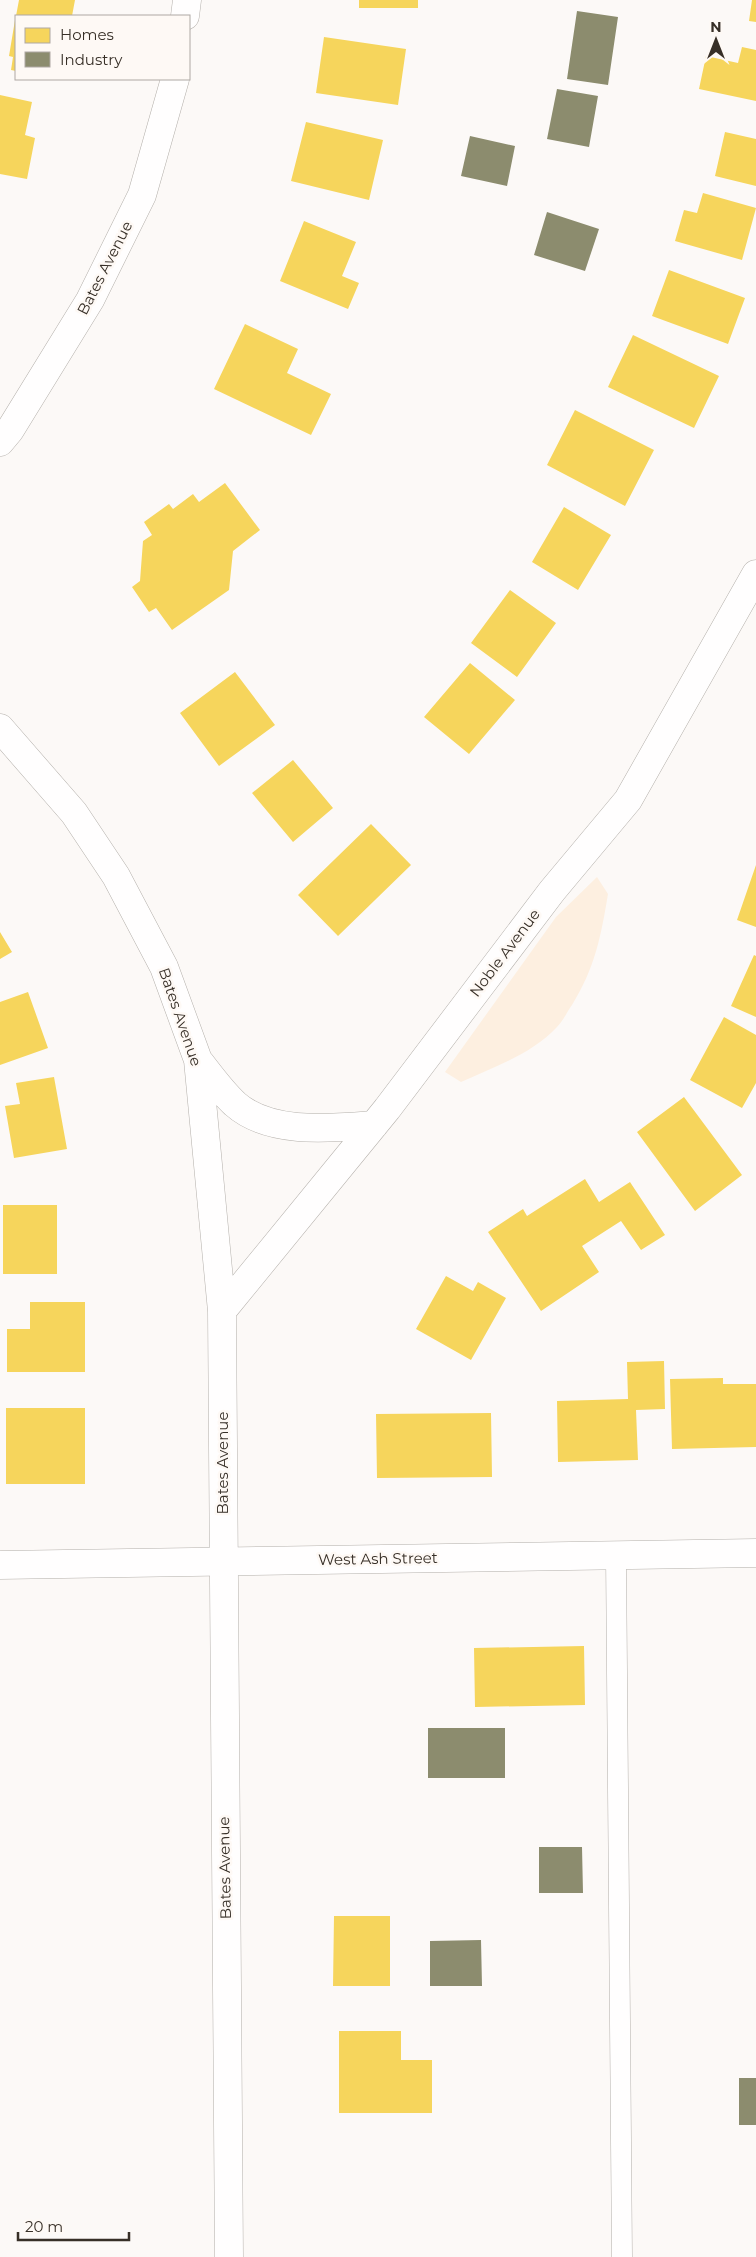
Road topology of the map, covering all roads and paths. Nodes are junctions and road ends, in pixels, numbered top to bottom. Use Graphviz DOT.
graph roads {
  1 [pos="187,0"];
  2 [pos="184,15"];
  3 [pos="175,80"];
  4 [pos="0,442"];
  5 [pos="756,574"];
  6 [pos="0,728"];
  7 [pos="198,1060"];
  8 [pos="374,1125"];
  9 [pos="222,1311"];
  10 [pos="756,1553"];
  11 [pos="616,1555"];
  12 [pos="223,1562"];
  13 [pos="0,1565"];
  14 [pos="229,2257"];
  15 [pos="622,2257"];
  1 -- 2 [label="street"];
  3 -- 4 [label="street, Bates Avenue"];
  5 -- 8 [label="street, Noble Avenue"];
  6 -- 7 [label="street, Bates Avenue"];
  7 -- 8 [label="street"];
  7 -- 9 [label="street, Bates Avenue"];
  8 -- 9 [label="street, Noble Avenue"];
  9 -- 12 [label="street, Bates Avenue"];
  10 -- 11 [label="street, West Ash Street"];
  11 -- 12 [label="street, West Ash Street"];
  11 -- 15 [label="lane"];
  12 -- 13 [label="street, West Ash Street"];
  12 -- 14 [label="street, Bates Avenue"];
}
